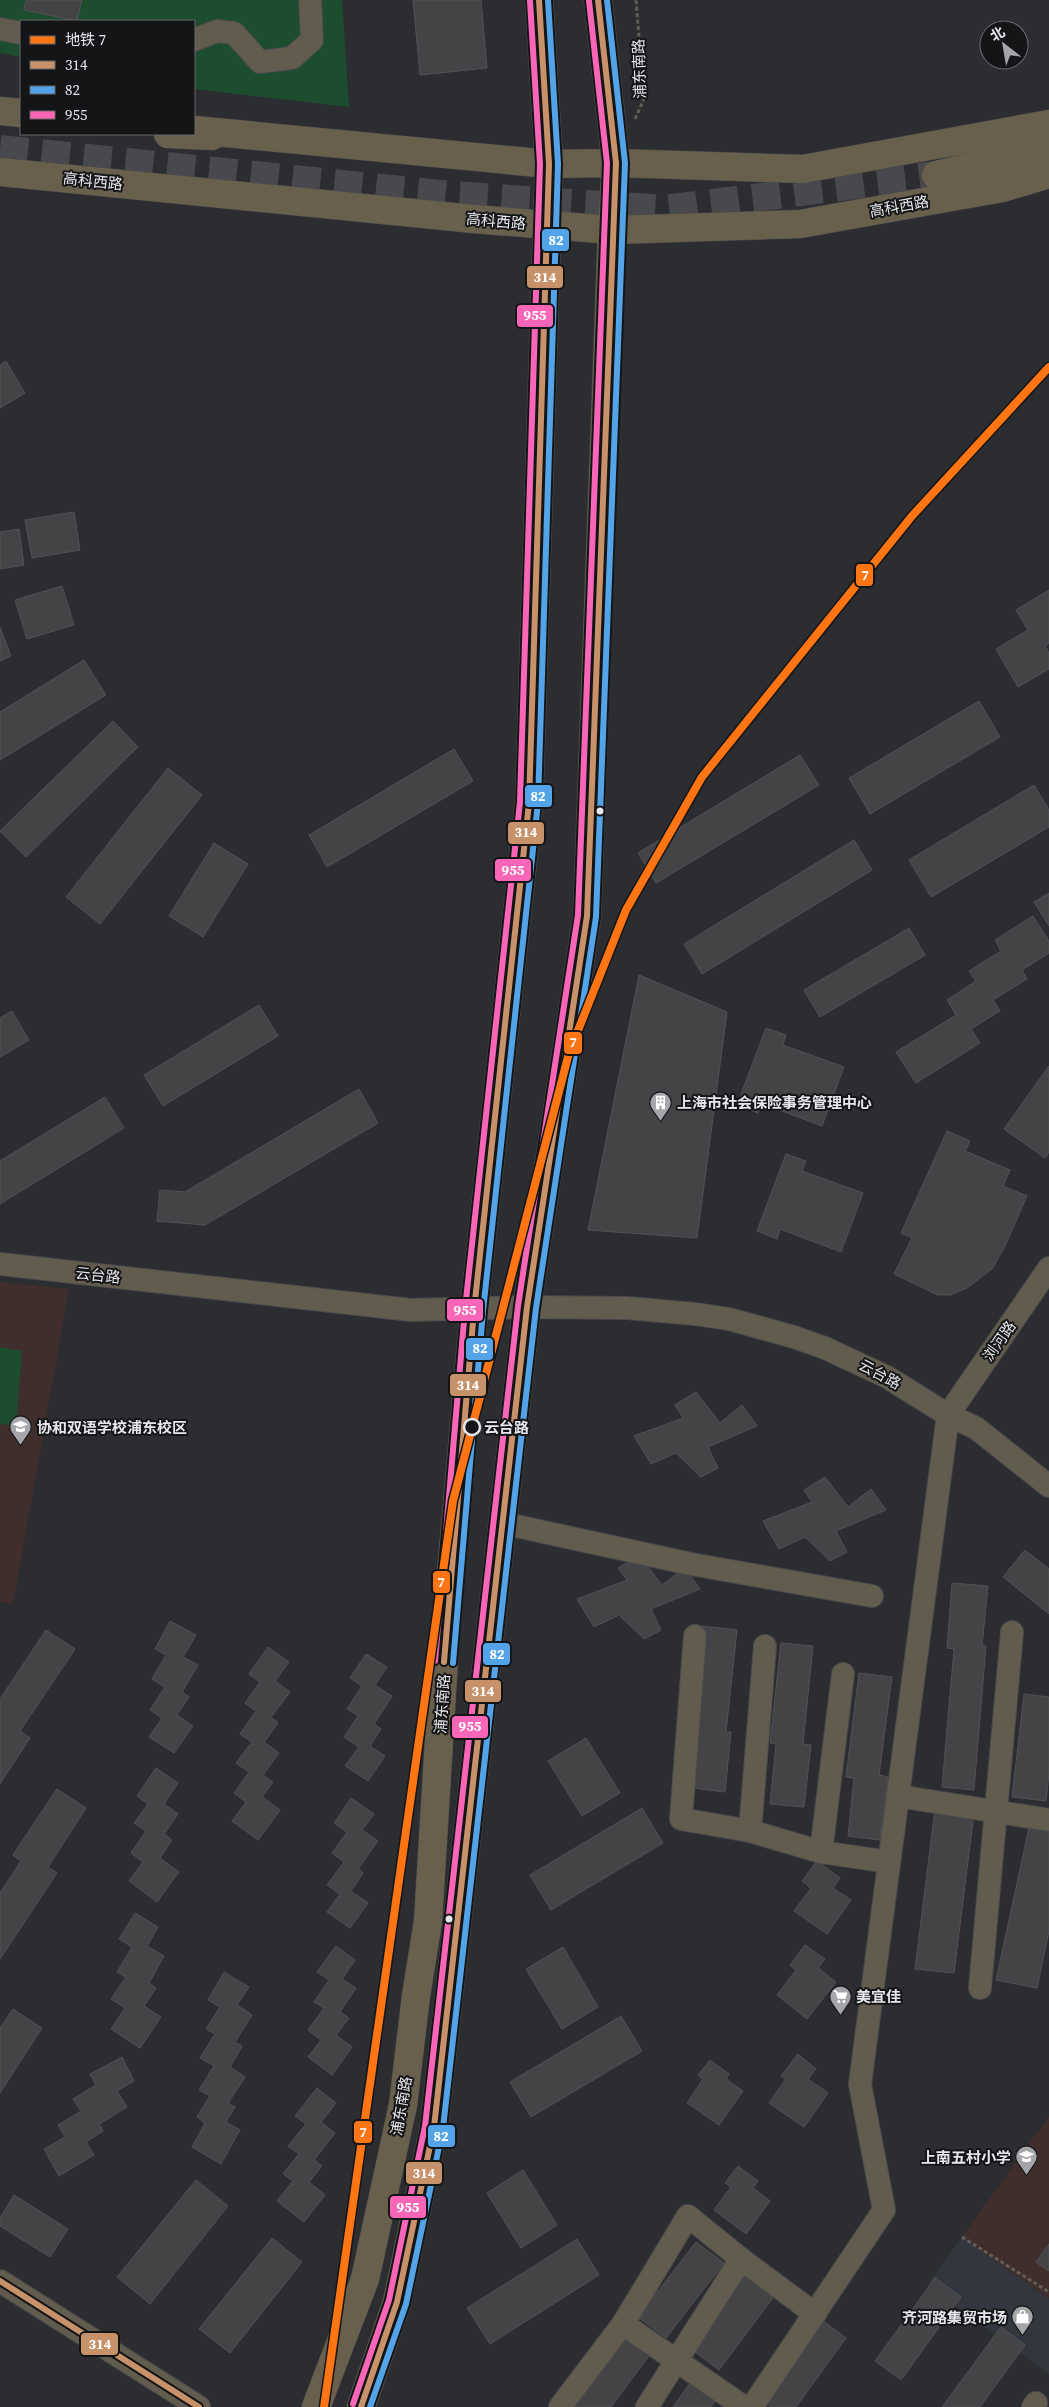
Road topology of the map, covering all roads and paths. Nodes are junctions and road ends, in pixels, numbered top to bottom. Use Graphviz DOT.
graph roads {
  1 [pos="310,0"];
  2 [pos="539,0"];
  3 [pos="598,0"];
  4 [pos="636,0"];
  5 [pos="0,29"];
  6 [pos="20,33"];
  7 [pos="195,40"];
  8 [pos="0,111"];
  9 [pos="20,113"];
  10 [pos="1049,124"];
  11 [pos="0,125"];
  12 [pos="20,126"];
  13 [pos="632,127"];
  14 [pos="195,130"];
  15 [pos="186,135"];
  16 [pos="296,141"];
  17 [pos="1049,148"];
  18 [pos="549,164"];
  19 [pos="616,164"];
  20 [pos="0,172"];
  21 [pos="1049,174"];
  22 [pos="936,175"];
  23 [pos="548,226"];
  24 [pos="612,230"];
  25 [pos="0,1264"];
  26 [pos="1049,1268"];
  27 [pos="527,1307"];
  28 [pos="474,1310"];
  29 [pos="948,1415"];
  30 [pos="1049,1486"];
  31 [pos="502,1523"];
  32 [pos="872,1596"];
  33 [pos="1012,1632"];
  34 [pos="695,1636"];
  35 [pos="765,1646"];
  36 [pos="843,1674"];
  37 [pos="898,1796"];
  38 [pos="996,1812"];
  39 [pos="1049,1820"];
  40 [pos="750,1831"];
  41 [pos="821,1852"];
  42 [pos="889,1862"];
  43 [pos="980,1988"];
  44 [pos="962,2237"];
  45 [pos="741,2259"];
  46 [pos="0,2281"];
  47 [pos="1049,2292"];
  48 [pos="814,2314"];
  49 [pos="623,2324"];
  50 [pos="677,2360"];
  51 [pos="199,2407"];
  52 [pos="316,2407"];
  53 [pos="360,2407"];
  54 [pos="560,2407"];
  55 [pos="647,2407"];
  56 [pos="744,2407"];
  57 [pos="752,2407"];
  1 -- 7 [label="street"];
  2 -- 18 [label="main road, 浦东南路"];
  3 -- 19 [label="main road, 浦东南路"];
  4 -- 13 [label="path, 浦东南路"];
  5 -- 6 [label="street"];
  8 -- 9 [label="main road"];
  10 -- 19 [label="main road"];
  11 -- 12 [label="main road"];
  14 -- 16 [label="main road"];
  15 -- 16 [label="main road"];
  16 -- 18 [label="main road"];
  17 -- 22 [label="main road"];
  18 -- 19 [label="main road"];
  18 -- 23 [label="main road, 浦东南路"];
  19 -- 24 [label="main road, 浦东南路"];
  20 -- 23 [label="main road, 高科西路"];
  21 -- 24 [label="main road, 高科西路"];
  23 -- 24 [label="main road, 高科西路"];
  23 -- 28 [label="main road, 浦东南路"];
  24 -- 27 [label="main road, 浦东南路"];
  25 -- 28 [label="street, 云台路"];
  26 -- 29 [label="street, 浏河路"];
  27 -- 28 [label="street, 云台路"];
  27 -- 29 [label="street, 云台路"];
  27 -- 31 [label="main road, 浦东南路"];
  28 -- 52 [label="main road, 浦东南路"];
  29 -- 30 [label="street, 云台路"];
  29 -- 37 [label="street"];
  31 -- 32 [label="street"];
  31 -- 53 [label="main road, 浦东南路"];
  33 -- 38 [label="street"];
  34 -- 40 [label="street"];
  35 -- 40 [label="street"];
  36 -- 41 [label="street"];
  37 -- 38 [label="street"];
  37 -- 42 [label="street"];
  38 -- 39 [label="street"];
  38 -- 43 [label="street"];
  40 -- 41 [label="street"];
  41 -- 42 [label="street"];
  42 -- 48 [label="street"];
  44 -- 47 [label="path"];
  45 -- 48 [label="street"];
  45 -- 49 [label="street"];
  45 -- 50 [label="street"];
  46 -- 51 [label="street"];
  48 -- 57 [label="street"];
  49 -- 50 [label="street"];
  49 -- 54 [label="street"];
  50 -- 55 [label="street"];
  50 -- 56 [label="street"];
}
